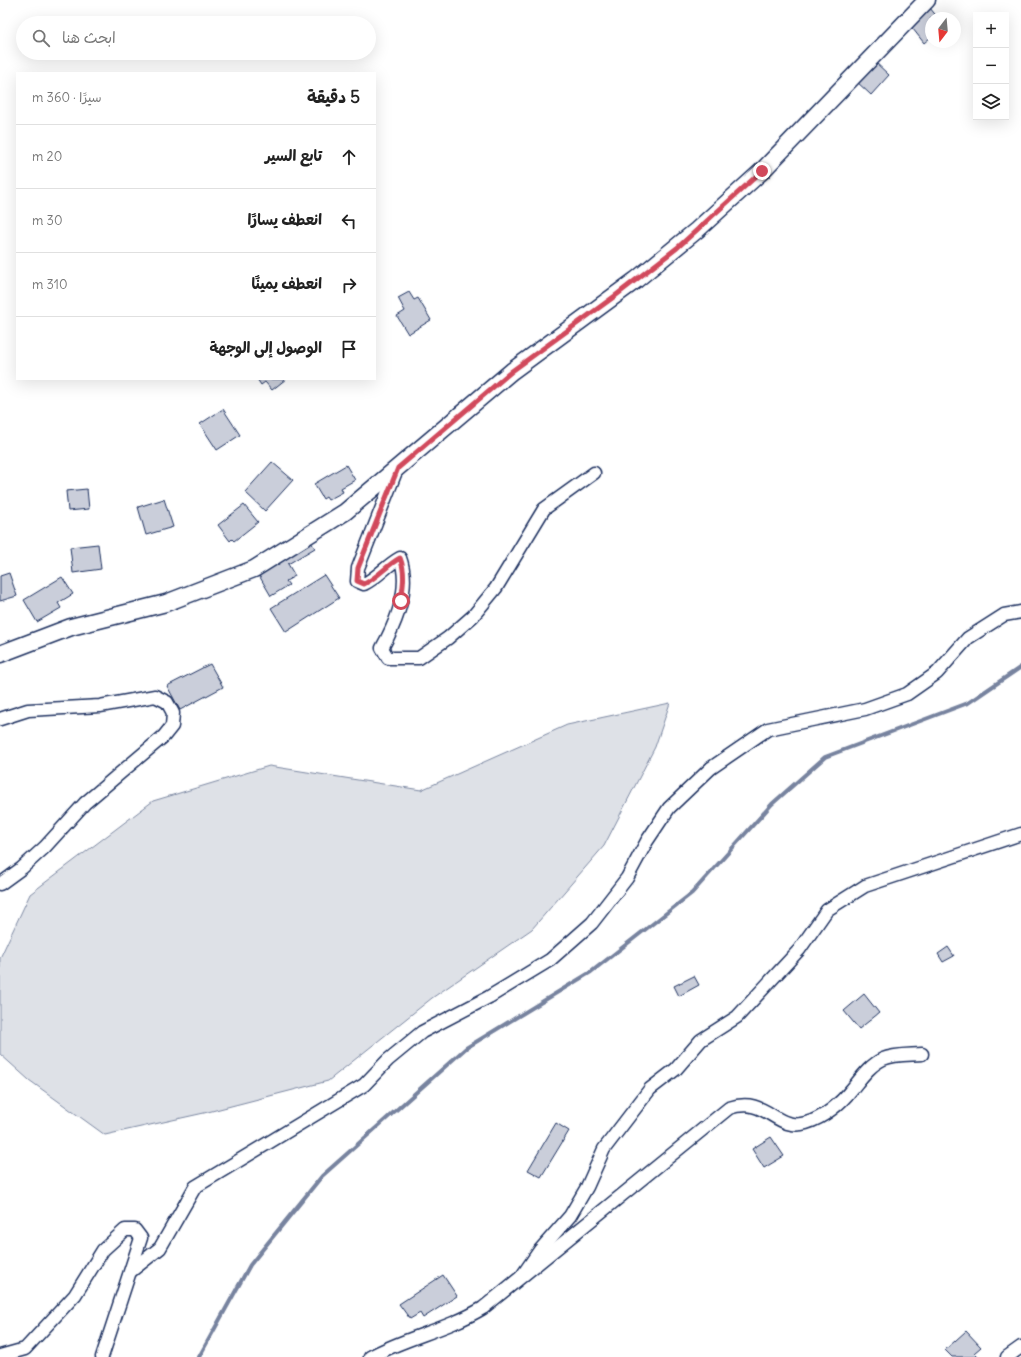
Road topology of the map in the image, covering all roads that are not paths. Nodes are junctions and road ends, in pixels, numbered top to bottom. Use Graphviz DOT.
graph roads {
  1 [pos="927,0"];
  2 [pos="398,468"];
  3 [pos="594,473"];
  4 [pos="1021,612"];
  5 [pos="0,654"];
  6 [pos="0,719"];
  7 [pos="1021,834"];
  8 [pos="0,884"];
  9 [pos="922,1054"];
  10 [pos="131,1271"];
  11 [pos="522,1276"];
  12 [pos="1021,1347"];
  13 [pos="0,1356"];
  14 [pos="102,1357"];
  15 [pos="370,1357"];
  16 [pos="1006,1357"];
  1 -- 2 [label="street"];
  2 -- 3 [label="street"];
  2 -- 5 [label="street"];
  4 -- 10 [label="street"];
  6 -- 8 [label="street"];
  7 -- 11 [label="street"];
  9 -- 11 [label="street"];
  10 -- 13 [label="street"];
  10 -- 14 [label="street"];
  11 -- 15 [label="street"];
  12 -- 16 [label="street"];
}
